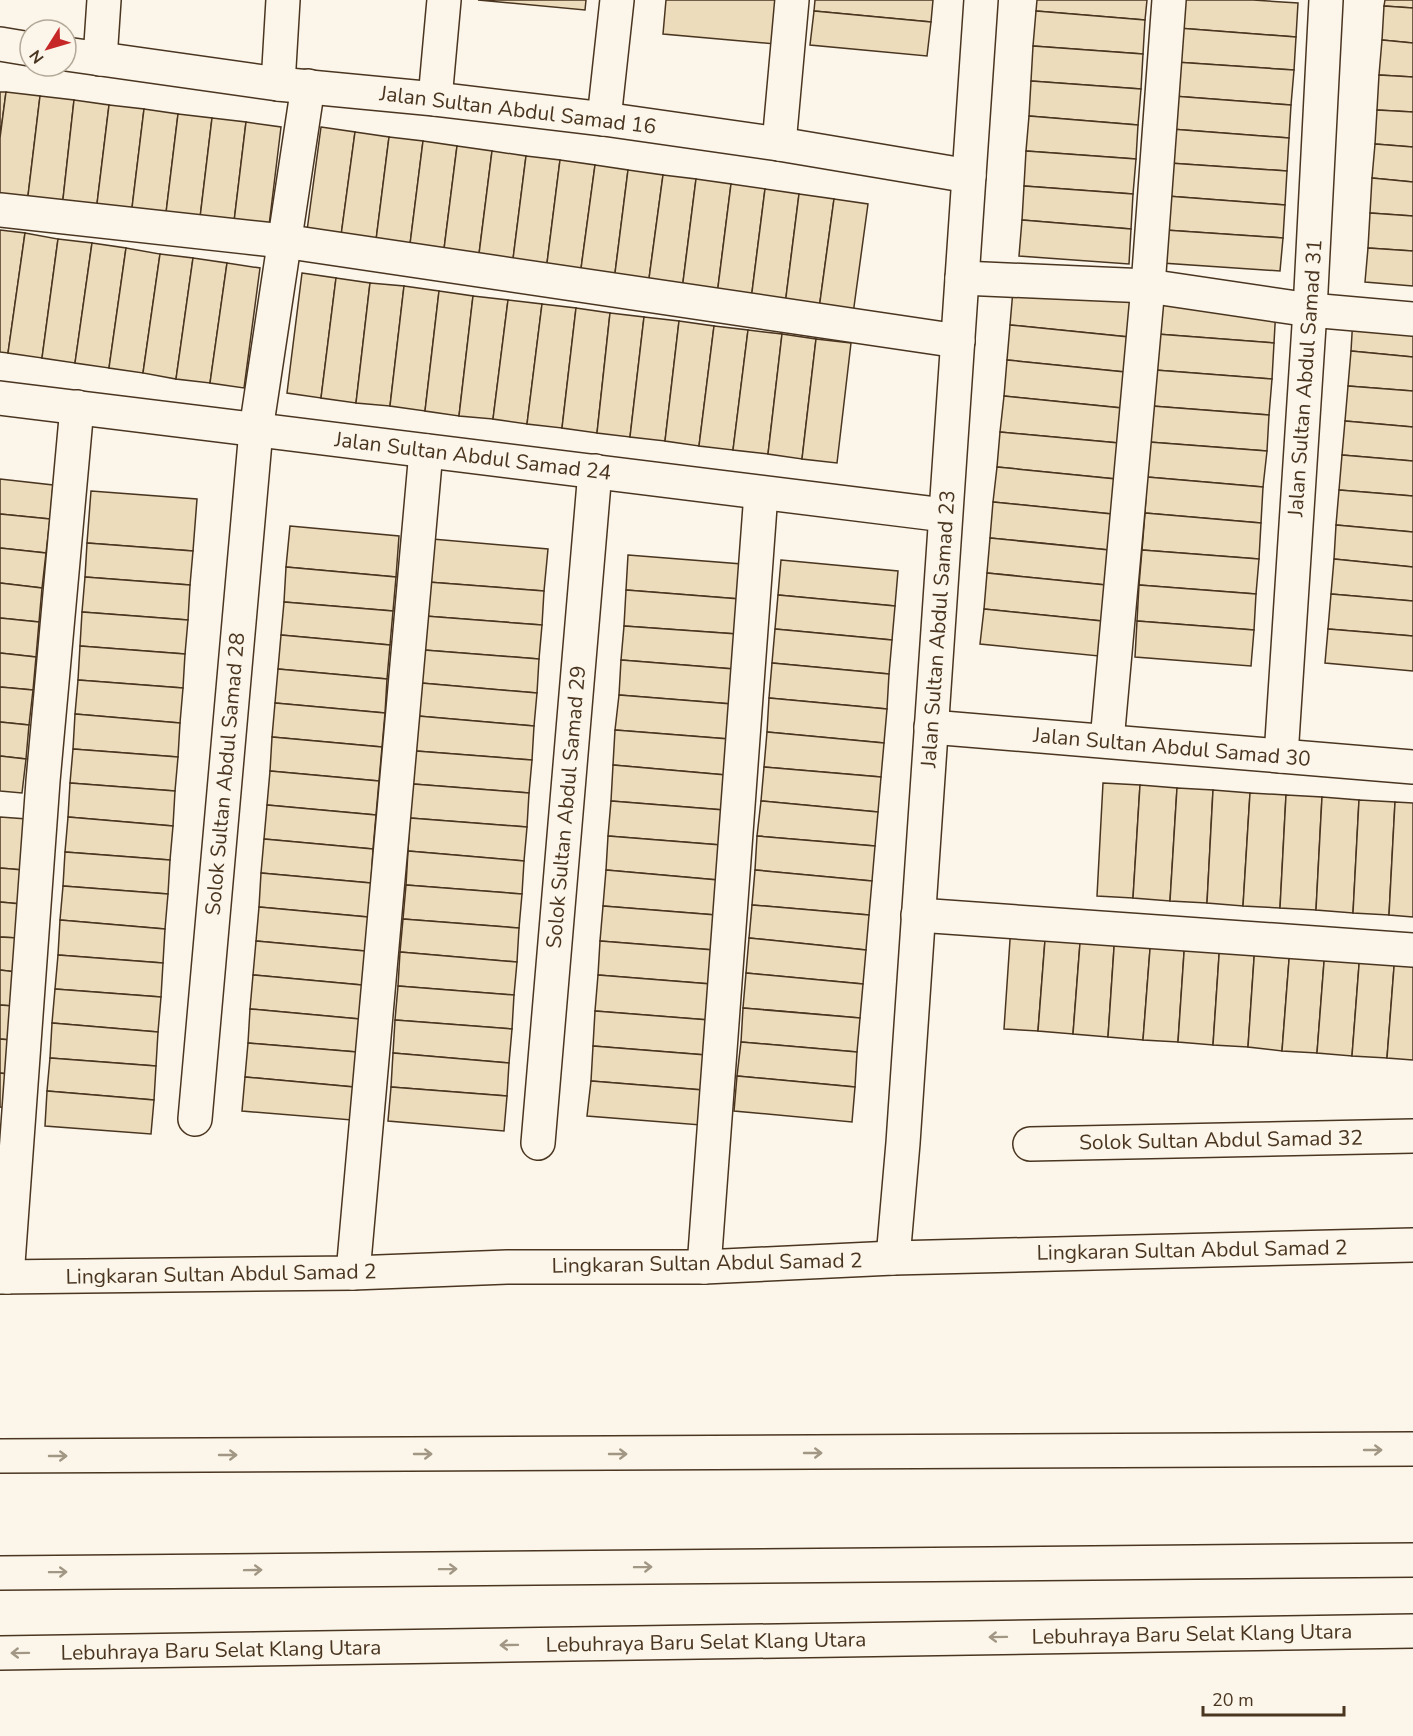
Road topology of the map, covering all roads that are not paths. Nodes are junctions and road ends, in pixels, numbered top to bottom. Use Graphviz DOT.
graph roads {
  1 [pos="104,0"];
  2 [pos="284,0"];
  3 [pos="444,0"];
  4 [pos="617,0"];
  5 [pos="792,0"];
  6 [pos="981,0"];
  7 [pos="1169,0"];
  8 [pos="1326,0"];
  9 [pos="0,44"];
  10 [pos="18,47"];
  11 [pos="78,56"];
  12 [pos="100,59"];
  13 [pos="293,85"];
  14 [pos="435,99"];
  15 [pos="604,119"];
  16 [pos="779,144"];
  17 [pos="969,176"];
  18 [pos="0,210"];
  19 [pos="283,241"];
  20 [pos="962,278"];
  21 [pos="1148,286"];
  22 [pos="1310,310"];
  23 [pos="1413,319"];
  24 [pos="958,340"];
  25 [pos="0,398"];
  26 [pos="77,407"];
  27 [pos="256,430"];
  28 [pos="426,451"];
  29 [pos="595,471"];
  30 [pos="761,493"];
  31 [pos="945,515"];
  32 [pos="931,727"];
  33 [pos="1107,741"];
  34 [pos="1281,756"];
  35 [pos="1413,767"];
  36 [pos="918,915"];
  37 [pos="1413,950"];
  38 [pos="195,1119"];
  39 [pos="1413,1136"];
  40 [pos="538,1143"];
  41 [pos="1030,1144"];
  42 [pos="1413,1245"];
  43 [pos="893,1258"];
  44 [pos="704,1267"];
  45 [pos="353,1273"];
  46 [pos="3,1277"];
  47 [pos="1413,1449"];
  48 [pos="0,1456"];
  49 [pos="1413,1560"];
  50 [pos="0,1572"];
  51 [pos="1413,1631"];
  52 [pos="0,1653"];
  1 -- 12 [label="main road"];
  2 -- 13 [label="main road, Solok Sultan Abdul Samad 28"];
  3 -- 14 [label="main road"];
  4 -- 15 [label="main road"];
  5 -- 16 [label="main road"];
  6 -- 17 [label="main road, Jalan Sultan Abdul Samad 23"];
  7 -- 21 [label="main road"];
  8 -- 22 [label="main road, Jalan Sultan Abdul Samad 31"];
  9 -- 10 [label="main road"];
  11 -- 12 [label="main road, Jalan Sultan Abdul Samad 16"];
  12 -- 13 [label="main road, Jalan Sultan Abdul Samad 16"];
  13 -- 14 [label="main road, Jalan Sultan Abdul Samad 16"];
  13 -- 19 [label="main road, Solok Sultan Abdul Samad 28"];
  14 -- 15 [label="main road, Jalan Sultan Abdul Samad 16"];
  15 -- 16 [label="main road, Jalan Sultan Abdul Samad 16"];
  16 -- 17 [label="main road, Jalan Sultan Abdul Samad 16"];
  17 -- 20 [label="main road, Jalan Sultan Abdul Samad 23"];
  18 -- 19 [label="main road"];
  19 -- 24 [label="main road"];
  19 -- 27 [label="main road, Solok Sultan Abdul Samad 28"];
  20 -- 21 [label="main road"];
  20 -- 24 [label="main road, Jalan Sultan Abdul Samad 23"];
  21 -- 22 [label="main road"];
  21 -- 33 [label="main road"];
  22 -- 23 [label="main road"];
  22 -- 34 [label="main road, Jalan Sultan Abdul Samad 31"];
  24 -- 31 [label="main road, Jalan Sultan Abdul Samad 23"];
  25 -- 26 [label="main road, Jalan Sultan Abdul Samad 24"];
  26 -- 27 [label="main road, Jalan Sultan Abdul Samad 24"];
  26 -- 46 [label="main road"];
  27 -- 28 [label="main road, Jalan Sultan Abdul Samad 24"];
  27 -- 38 [label="main road, Solok Sultan Abdul Samad 28"];
  28 -- 29 [label="main road, Jalan Sultan Abdul Samad 24"];
  28 -- 45 [label="main road"];
  29 -- 30 [label="main road, Jalan Sultan Abdul Samad 24"];
  29 -- 40 [label="main road, Solok Sultan Abdul Samad 29"];
  30 -- 31 [label="main road, Jalan Sultan Abdul Samad 24"];
  30 -- 44 [label="main road"];
  31 -- 32 [label="main road, Jalan Sultan Abdul Samad 23"];
  32 -- 33 [label="main road, Jalan Sultan Abdul Samad 30"];
  32 -- 36 [label="main road, Jalan Sultan Abdul Samad 23"];
  33 -- 34 [label="main road, Jalan Sultan Abdul Samad 30"];
  34 -- 35 [label="main road, Jalan Sultan Abdul Samad 30"];
  36 -- 37 [label="main road"];
  36 -- 43 [label="main road, Jalan Sultan Abdul Samad 23"];
  39 -- 41 [label="main road, Solok Sultan Abdul Samad 32"];
  42 -- 43 [label="main road, Lingkaran Sultan Abdul Samad 2"];
  43 -- 44 [label="main road, Lingkaran Sultan Abdul Samad 2"];
  44 -- 45 [label="main road, Lingkaran Sultan Abdul Samad 2"];
  45 -- 46 [label="main road, Lingkaran Sultan Abdul Samad 2"];
  48 -- 47 [label="main road, one-way"];
  50 -- 49 [label="main road, one-way"];
  51 -- 52 [label="main road, Lebuhraya Baru Selat Klang Utara, one-way"];
}
